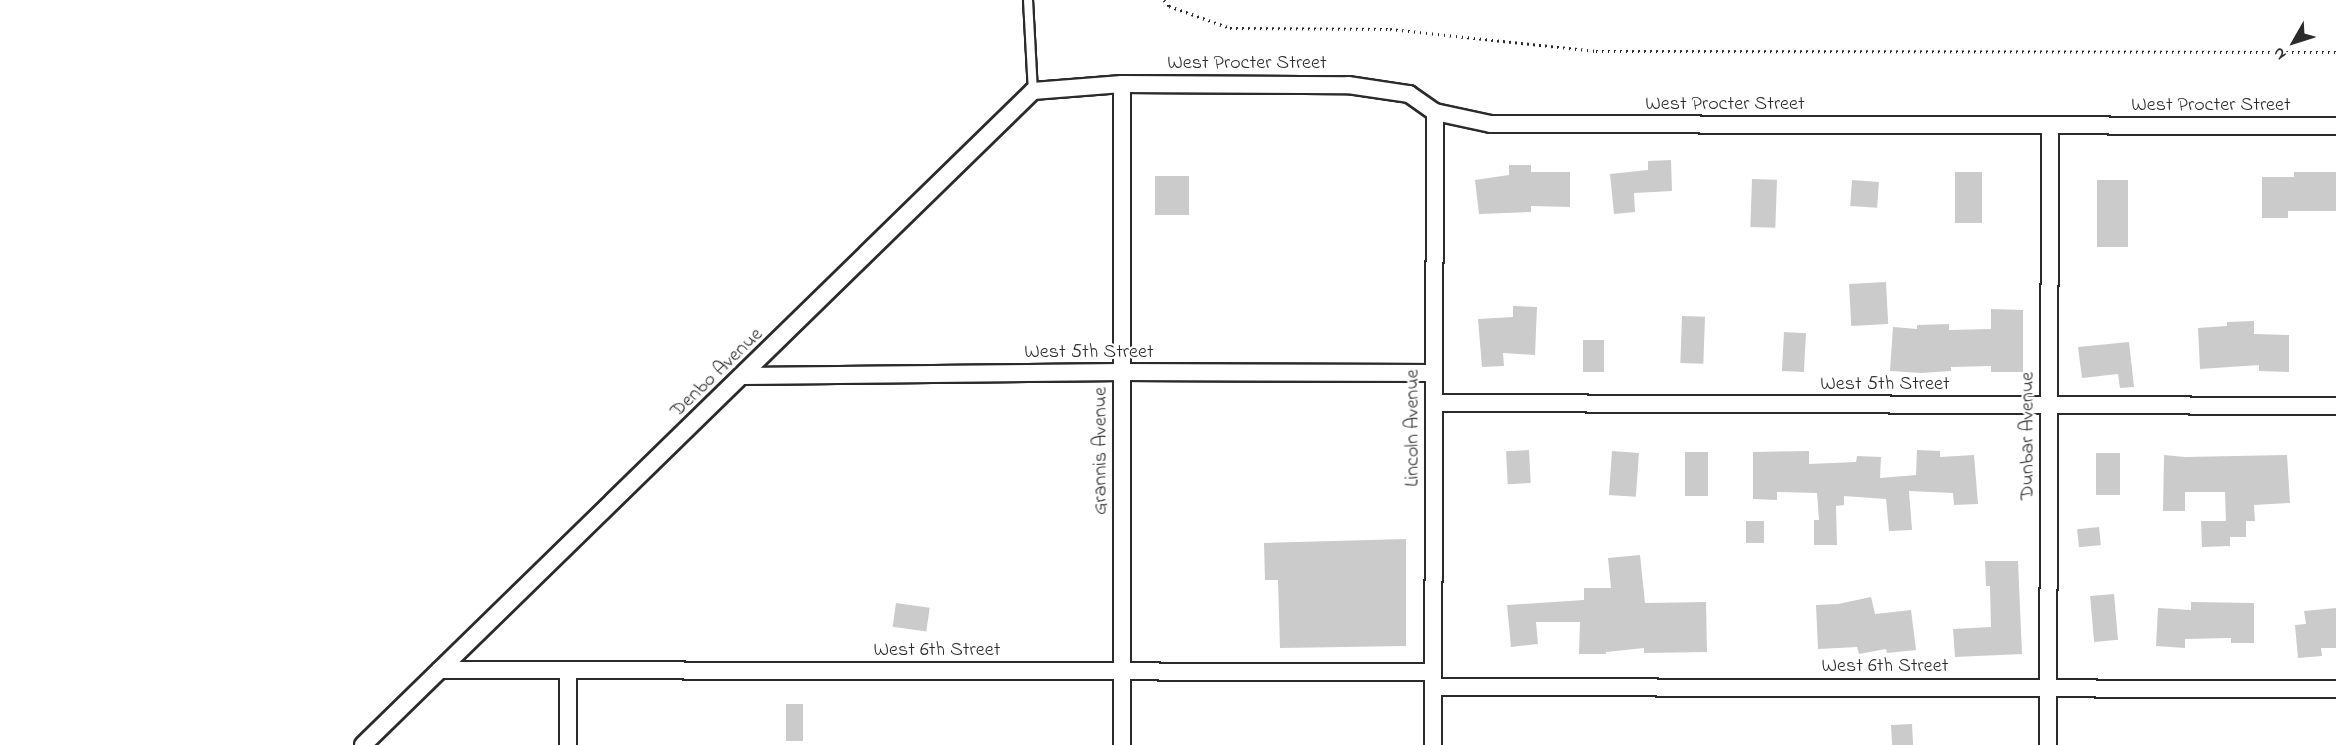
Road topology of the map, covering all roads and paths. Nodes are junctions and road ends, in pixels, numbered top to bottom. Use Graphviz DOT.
graph roads {
  1 [pos="1028,0"];
  2 [pos="1164,0"];
  3 [pos="2336,52"];
  4 [pos="1122,84"];
  5 [pos="1033,90"];
  6 [pos="1435,112"];
  7 [pos="2050,126"];
  8 [pos="2336,126"];
  9 [pos="1122,372"];
  10 [pos="1434,373"];
  11 [pos="744,376"];
  12 [pos="1434,403"];
  13 [pos="2049,406"];
  14 [pos="2336,406"];
  15 [pos="440,670"];
  16 [pos="568,670"];
  17 [pos="1122,672"];
  18 [pos="1433,679"];
  19 [pos="2048,688"];
  20 [pos="2336,689"];
  21 [pos="363,745"];
  22 [pos="568,745"];
  23 [pos="1122,745"];
  24 [pos="1433,745"];
  25 [pos="2048,745"];
  1 -- 5 [label="lane"];
  2 -- 3 [label="path"];
  4 -- 5 [label="street"];
  4 -- 6 [label="street, West Procter Street"];
  4 -- 9 [label="street, Grannis Avenue"];
  5 -- 11 [label="street, Denbo Avenue"];
  6 -- 7 [label="street, West Procter Street"];
  6 -- 10 [label="street, Lincoln Avenue"];
  7 -- 8 [label="street, West Procter Street"];
  7 -- 13 [label="street, Dunbar Avenue"];
  9 -- 10 [label="street, West 5th Street"];
  9 -- 11 [label="street, West 5th Street"];
  9 -- 17 [label="street, Grannis Avenue"];
  10 -- 12 [label="street, Lincoln Avenue"];
  11 -- 15 [label="street, Denbo Avenue"];
  12 -- 13 [label="street, West 5th Street"];
  12 -- 18 [label="street, Lincoln Avenue"];
  13 -- 14 [label="street, West 5th Street"];
  13 -- 19 [label="street, Dunbar Avenue"];
  15 -- 16 [label="street, West 6th Street"];
  15 -- 21 [label="street, Denbo Avenue"];
  16 -- 17 [label="street, West 6th Street"];
  16 -- 22 [label="street"];
  17 -- 18 [label="street, West 6th Street"];
  17 -- 23 [label="street, Grannis Avenue"];
  18 -- 19 [label="street, West 6th Street"];
  18 -- 24 [label="street, Lincoln Avenue"];
  19 -- 20 [label="street, West 6th Street"];
  19 -- 25 [label="street, Dunbar Avenue"];
}
